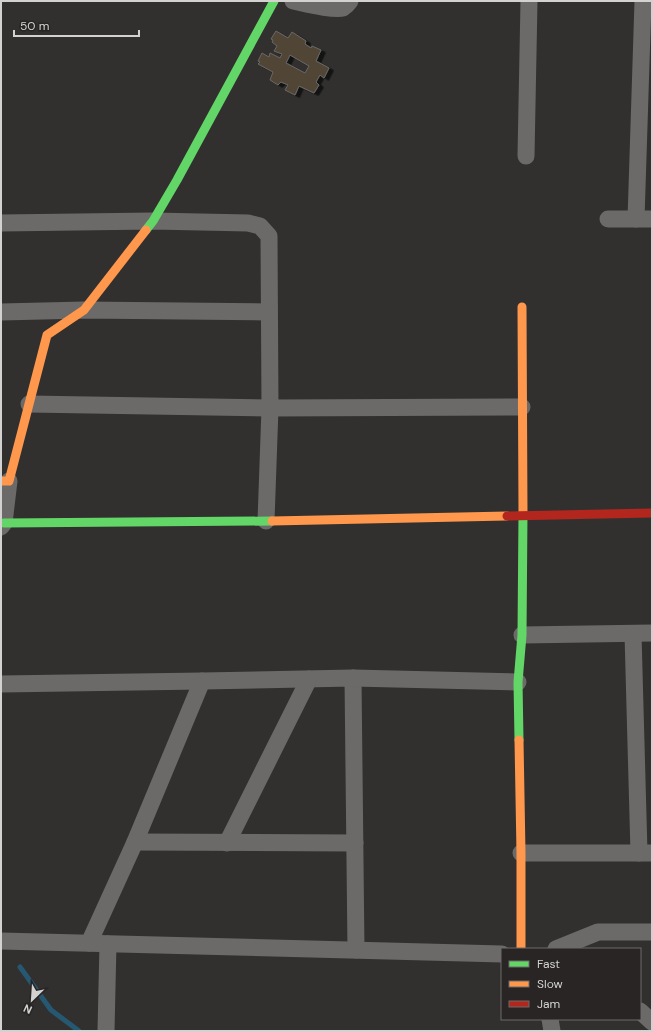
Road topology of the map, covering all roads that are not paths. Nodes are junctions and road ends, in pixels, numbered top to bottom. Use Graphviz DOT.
graph roads {
  1 [pos="274,1"];
  2 [pos="294,1"];
  3 [pos="350,1"];
  4 [pos="529,1"];
  5 [pos="643,1"];
  6 [pos="526,156"];
  7 [pos="608,219"];
  8 [pos="644,219"];
  9 [pos="153,221"];
  10 [pos="1,223"];
  11 [pos="522,307"];
  12 [pos="84,310"];
  13 [pos="1,312"];
  14 [pos="269,312"];
  15 [pos="29,404"];
  16 [pos="522,407"];
  17 [pos="270,408"];
  18 [pos="5,481"];
  19 [pos="652,513"];
  20 [pos="523,516"];
  21 [pos="266,521"];
  22 [pos="2,525"];
  23 [pos="652,633"];
  24 [pos="633,634"];
  25 [pos="522,635"];
  26 [pos="352,678"];
  27 [pos="309,679"];
  28 [pos="202,681"];
  29 [pos="518,682"];
  30 [pos="1,684"];
  31 [pos="135,842"];
  32 [pos="227,843"];
  33 [pos="355,843"];
  34 [pos="521,853"];
  35 [pos="645,853"];
  36 [pos="652,932"];
  37 [pos="1,941"];
  38 [pos="89,943"];
  39 [pos="108,944"];
  40 [pos="521,948"];
  41 [pos="558,948"];
  42 [pos="356,950"];
  43 [pos="501,954"];
  44 [pos="641,1013"];
  45 [pos="550,1020"];
  46 [pos="652,1022"];
  47 [pos="106,1031"];
  48 [pos="552,1031"];
  1 -- 9 [label="street"];
  2 -- 3 [label="street"];
  4 -- 6 [label="street"];
  5 -- 8 [label="street"];
  7 -- 8 [label="street"];
  9 -- 10 [label="street"];
  9 -- 12 [label="street"];
  9 -- 14 [label="street"];
  11 -- 16 [label="street"];
  12 -- 13 [label="street"];
  12 -- 14 [label="street"];
  12 -- 15 [label="street"];
  14 -- 17 [label="street"];
  15 -- 17 [label="street"];
  15 -- 18 [label="street"];
  16 -- 17 [label="street"];
  16 -- 20 [label="street"];
  17 -- 21 [label="street"];
  18 -- 22 [label="street"];
  19 -- 20 [label="street"];
  20 -- 21 [label="street"];
  20 -- 25 [label="street"];
  21 -- 22 [label="street"];
  23 -- 24 [label="street"];
  24 -- 25 [label="street"];
  24 -- 35 [label="street"];
  25 -- 29 [label="street"];
  26 -- 27 [label="street"];
  26 -- 29 [label="street"];
  26 -- 33 [label="street"];
  27 -- 28 [label="street"];
  27 -- 32 [label="street"];
  28 -- 30 [label="street"];
  28 -- 31 [label="street"];
  29 -- 34 [label="street"];
  31 -- 32 [label="street"];
  31 -- 38 [label="street"];
  32 -- 33 [label="street"];
  33 -- 42 [label="street"];
  34 -- 35 [label="street"];
  34 -- 40 [label="street"];
  36 -- 41 [label="street"];
  37 -- 38 [label="street"];
  38 -- 39 [label="street"];
  39 -- 42 [label="street"];
  39 -- 47 [label="street"];
  42 -- 43 [label="street"];
  44 -- 46 [label="street"];
  45 -- 48 [label="street"];
}
